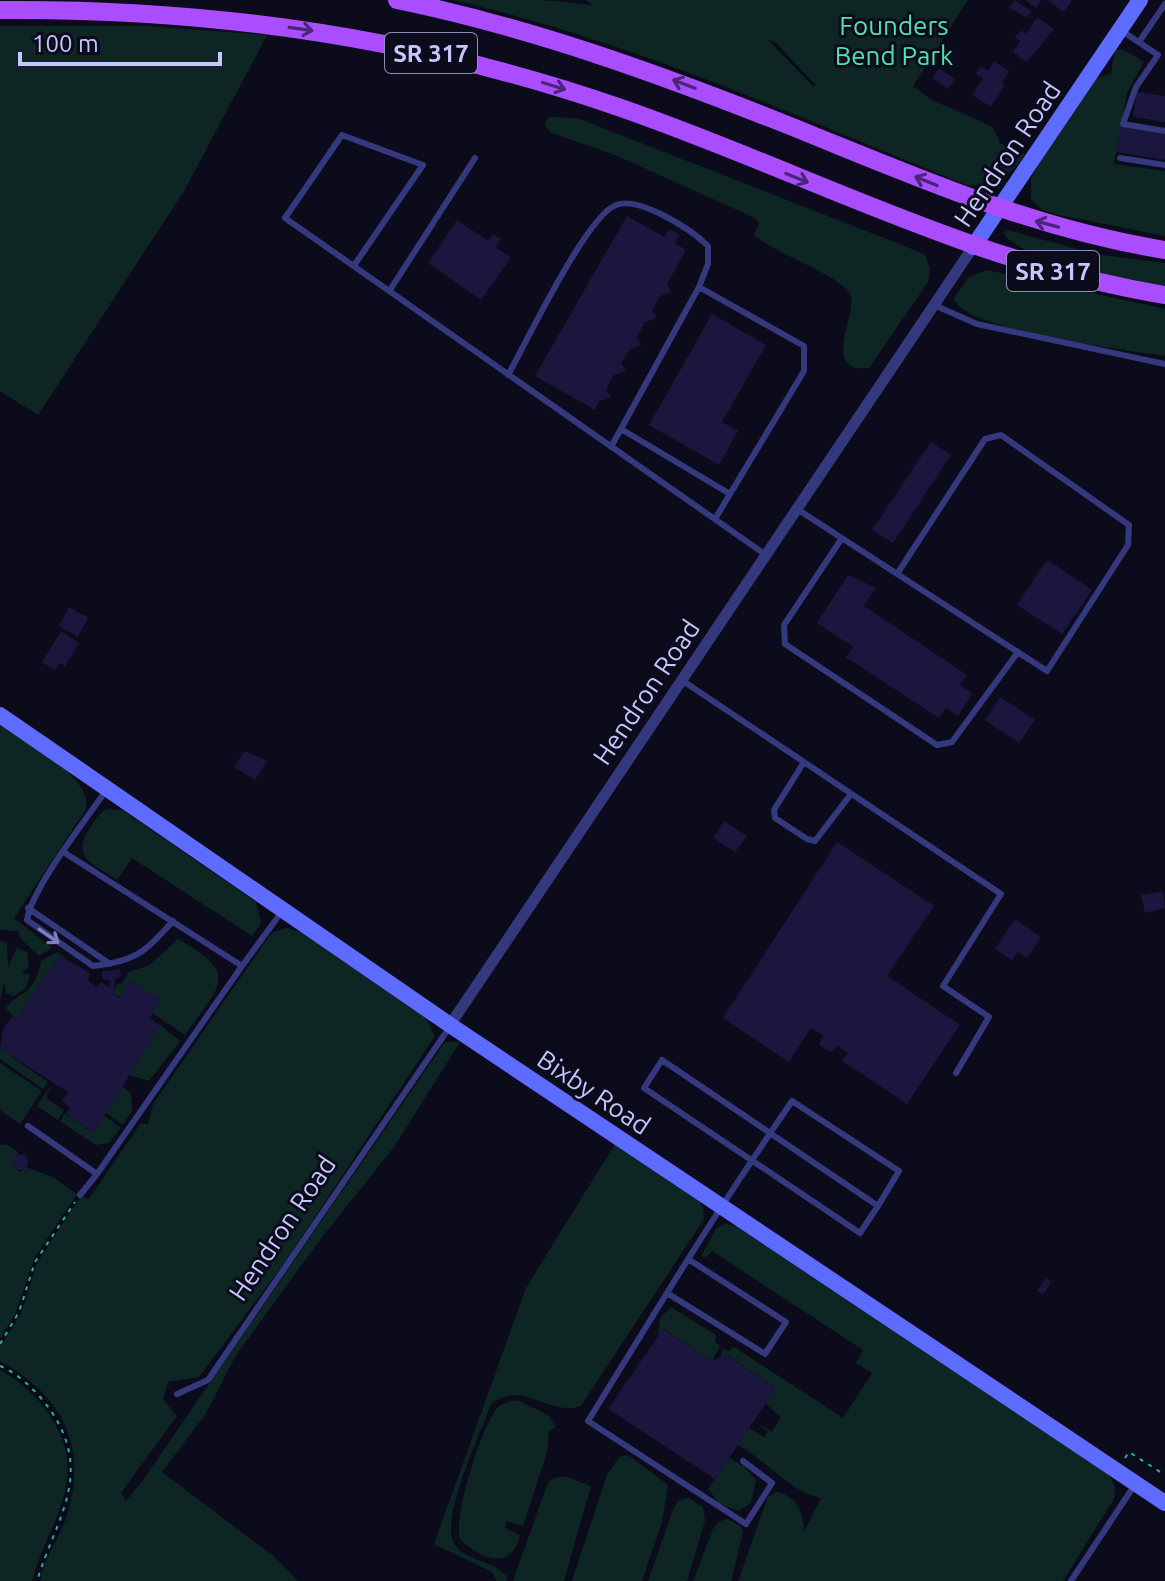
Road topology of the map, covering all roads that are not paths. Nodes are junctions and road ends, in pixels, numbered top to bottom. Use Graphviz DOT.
graph roads {
  1 [pos="397,0"];
  2 [pos="1140,0"];
  3 [pos="1165,4"];
  4 [pos="0,10"];
  5 [pos="1120,30"];
  6 [pos="1139,42"];
  7 [pos="1162,56"];
  8 [pos="1165,131"];
  9 [pos="475,158"];
  10 [pos="1120,158"];
  11 [pos="1165,165"];
  12 [pos="998,210"];
  13 [pos="973,247"];
  14 [pos="1165,250"];
  15 [pos="355,264"];
  16 [pos="699,287"];
  17 [pos="390,290"];
  18 [pos="1165,295"];
  19 [pos="934,305"];
  20 [pos="1165,364"];
  21 [pos="508,375"];
  22 [pos="621,429"];
  23 [pos="611,447"];
  24 [pos="730,494"];
  25 [pos="797,509"];
  26 [pos="715,519"];
  27 [pos="842,538"];
  28 [pos="766,555"];
  29 [pos="897,574"];
  30 [pos="1018,652"];
  31 [pos="683,681"];
  32 [pos="0,715"];
  33 [pos="804,762"];
  34 [pos="107,789"];
  35 [pos="851,794"];
  36 [pos="65,853"];
  37 [pos="28,908"];
  38 [pos="283,910"];
  39 [pos="173,921"];
  40 [pos="110,964"];
  41 [pos="242,966"];
  42 [pos="450,1025"];
  43 [pos="956,1073"];
  44 [pos="28,1126"];
  45 [pos="771,1131"];
  46 [pos="752,1159"];
  47 [pos="97,1174"];
  48 [pos="80,1195"];
  49 [pos="721,1206"];
  50 [pos="878,1206"];
  51 [pos="688,1259"];
  52 [pos="667,1293"];
  53 [pos="177,1394"];
  54 [pos="743,1461"];
  55 [pos="1136,1483"];
  56 [pos="1165,1503"];
  57 [pos="1071,1581"];
  12 -- 1 [label="main road, SR 317, one-way"];
  2 -- 5 [label="street, Hendron Road"];
  3 -- 6 [label="lane"];
  4 -- 13 [label="main road, SR 317, one-way"];
  5 -- 6 [label="lane"];
  5 -- 12 [label="street, Hendron Road"];
  6 -- 7 [label="lane"];
  7 -- 8 [label="lane"];
  9 -- 17 [label="lane"];
  10 -- 11 [label="lane"];
  12 -- 13 [label="street, Hendron Road"];
  14 -- 12 [label="main road, SR 317, one-way"];
  13 -- 18 [label="main road, SR 317"];
  13 -- 19 [label="street, Hendron Road"];
  15 -- 15 [label="lane"];
  15 -- 17 [label="lane"];
  16 -- 21 [label="lane"];
  16 -- 22 [label="lane"];
  16 -- 24 [label="lane"];
  17 -- 21 [label="lane"];
  19 -- 20 [label="lane"];
  19 -- 25 [label="street, Hendron Road"];
  21 -- 23 [label="lane"];
  22 -- 23 [label="lane"];
  22 -- 24 [label="lane"];
  23 -- 26 [label="lane"];
  24 -- 26 [label="lane"];
  25 -- 27 [label="lane"];
  25 -- 28 [label="street, Hendron Road"];
  26 -- 28 [label="lane"];
  27 -- 29 [label="lane"];
  27 -- 30 [label="lane"];
  28 -- 31 [label="street, Hendron Road"];
  29 -- 30 [label="lane"];
  29 -- 30 [label="lane"];
  31 -- 33 [label="lane"];
  31 -- 42 [label="street, Hendron Road"];
  32 -- 34 [label="street, Bixby Road"];
  33 -- 35 [label="lane"];
  33 -- 35 [label="lane"];
  34 -- 36 [label="lane"];
  34 -- 38 [label="street, Bixby Road"];
  35 -- 43 [label="lane"];
  36 -- 37 [label="lane"];
  36 -- 39 [label="lane"];
  37 -- 40 [label="lane"];
  37 -- 40 [label="lane, one-way"];
  38 -- 41 [label="lane"];
  38 -- 42 [label="street, Bixby Road"];
  39 -- 40 [label="lane"];
  39 -- 41 [label="lane"];
  41 -- 47 [label="lane"];
  42 -- 49 [label="street, Bixby Road"];
  42 -- 53 [label="lane, Hendron Road"];
  44 -- 47 [label="lane"];
  45 -- 46 [label="lane"];
  45 -- 46 [label="lane"];
  45 -- 50 [label="lane"];
  45 -- 50 [label="lane"];
  46 -- 49 [label="lane"];
  46 -- 50 [label="lane"];
  47 -- 48 [label="lane"];
  49 -- 51 [label="lane"];
  49 -- 55 [label="street, Bixby Road"];
  51 -- 52 [label="lane"];
  51 -- 52 [label="lane"];
  52 -- 54 [label="lane"];
  55 -- 56 [label="street, Bixby Road"];
  55 -- 57 [label="lane"];
}
